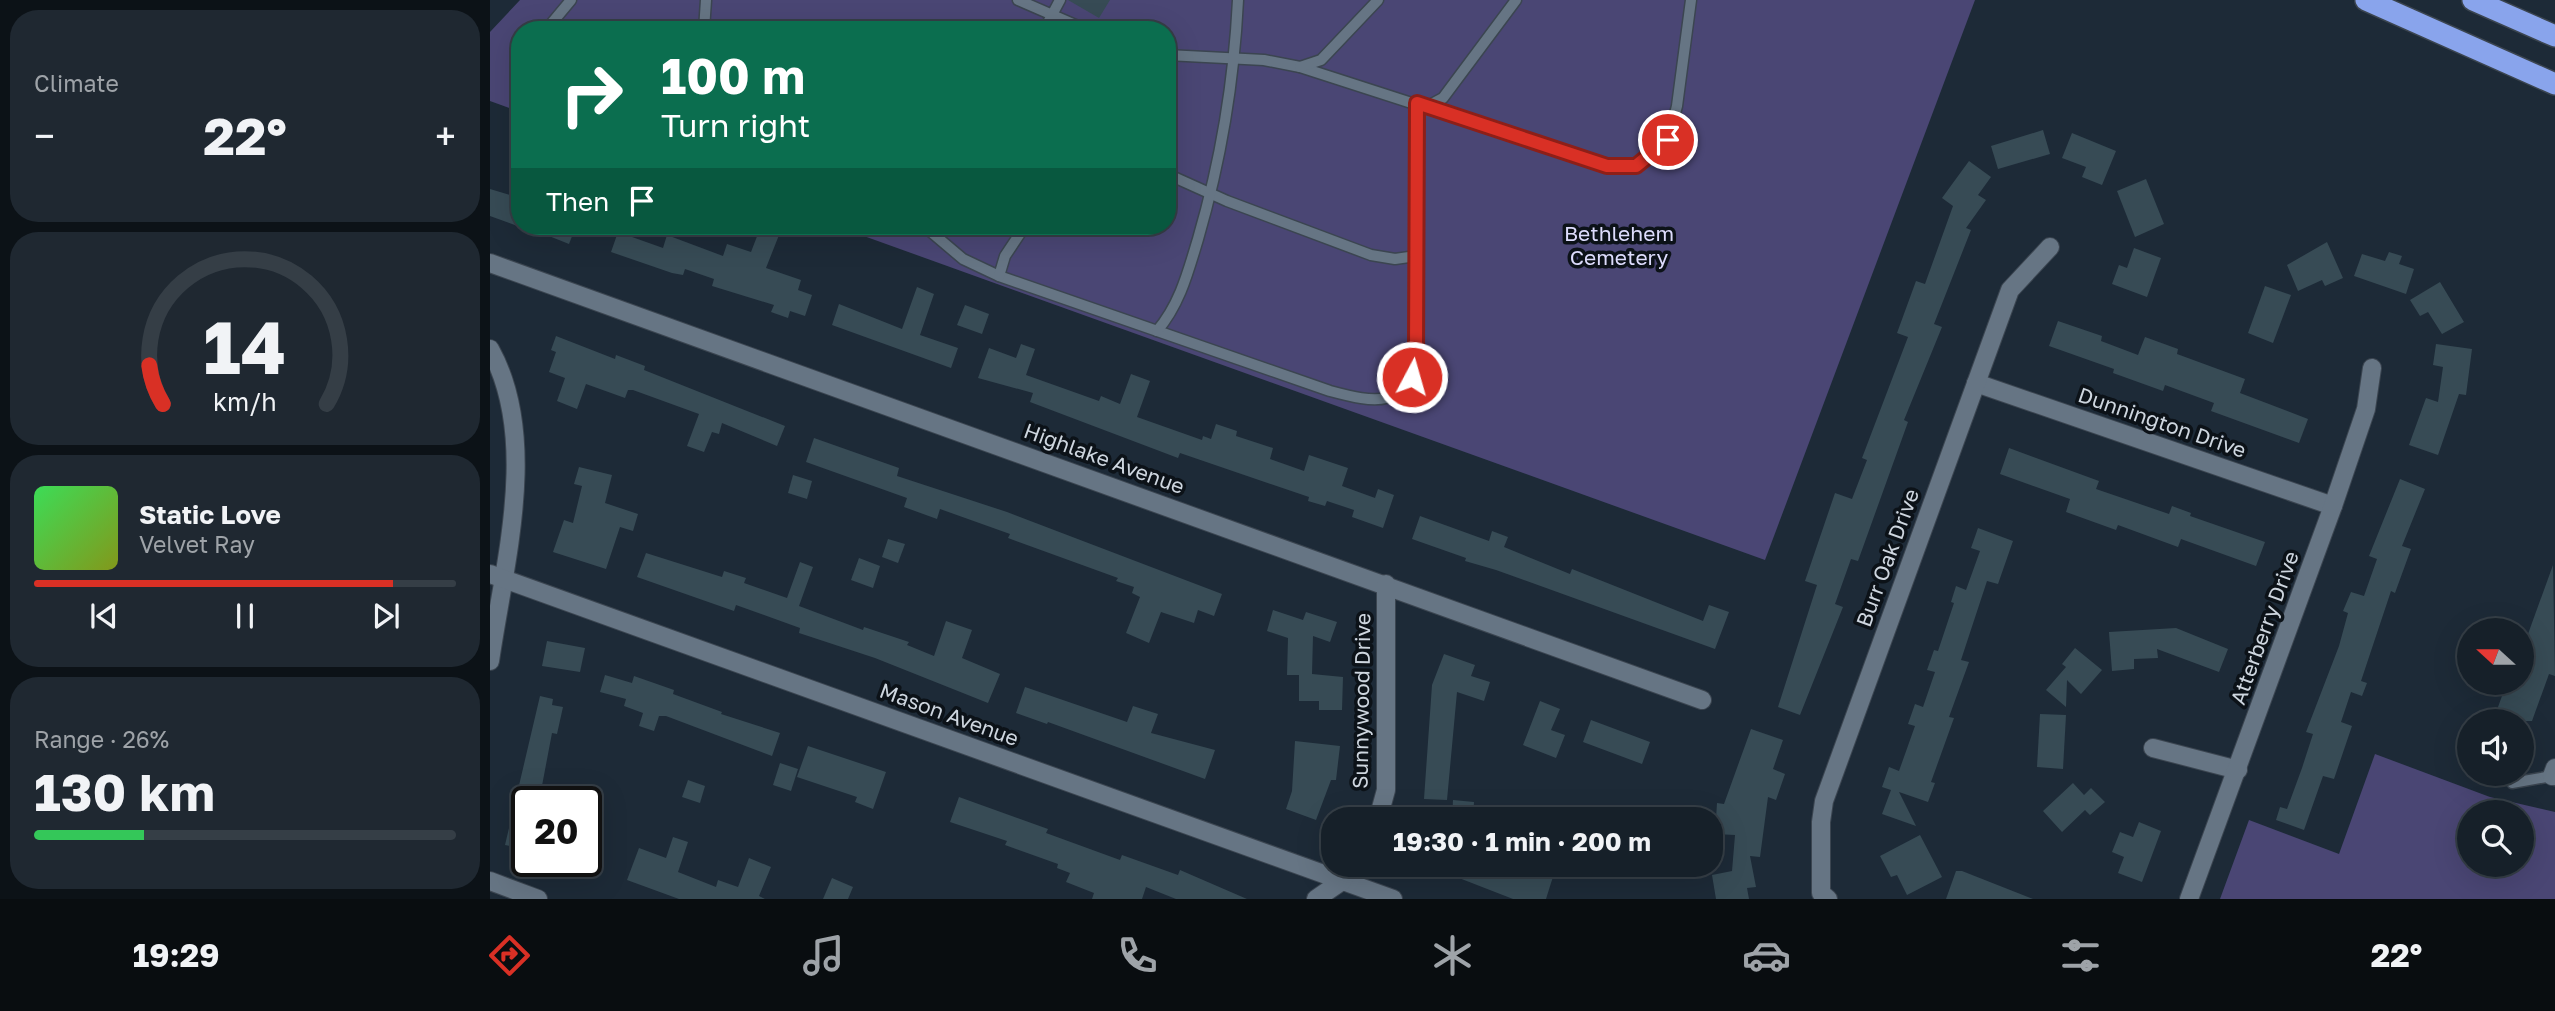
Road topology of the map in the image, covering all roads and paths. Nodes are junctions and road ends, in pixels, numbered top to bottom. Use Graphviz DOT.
graph roads {
  1 [pos="571,0"];
  2 [pos="706,0"];
  3 [pos="1017,0"];
  4 [pos="1060,0"];
  5 [pos="1237,0"];
  6 [pos="1378,0"];
  7 [pos="1516,0"];
  8 [pos="1691,0"];
  9 [pos="2366,0"];
  10 [pos="2473,0"];
  11 [pos="1052,14"];
  12 [pos="554,21"];
  13 [pos="705,21"];
  14 [pos="1048,21"];
  15 [pos="1067,21"];
  16 [pos="2555,36"];
  17 [pos="1176,56"];
  18 [pos="1233,59"];
  19 [pos="1300,67"];
  20 [pos="2555,84"];
  21 [pos="1423,104"];
  22 [pos="1176,178"];
  23 [pos="1211,194"];
  24 [pos="935,235"];
  25 [pos="1019,235"];
  26 [pos="2050,247"];
  27 [pos="1416,256"];
  28 [pos="490,263"];
  29 [pos="999,276"];
  30 [pos="1157,331"];
  31 [pos="490,349"];
  32 [pos="2372,368"];
  33 [pos="1976,383"];
  34 [pos="2333,506"];
  35 [pos="496,576"];
  36 [pos="1386,584"];
  37 [pos="490,662"];
  38 [pos="1702,700"];
  39 [pos="2153,748"];
  40 [pos="2238,770"];
  41 [pos="2554,775"];
  42 [pos="2534,779"];
  43 [pos="1381,807"];
  44 [pos="1345,877"];
  45 [pos="490,881"];
  46 [pos="1342,881"];
  47 [pos="538,899"];
  48 [pos="1316,899"];
  49 [pos="1393,899"];
  50 [pos="1828,899"];
  51 [pos="2189,899"];
  1 -- 12 [label="lane"];
  2 -- 13 [label="lane"];
  3 -- 11 [label="lane"];
  4 -- 11 [label="lane"];
  5 -- 18 [label="lane"];
  6 -- 19 [label="lane"];
  7 -- 21 [label="lane"];
  8 -- 21 [label="lane"];
  9 -- 20 [label="highway"];
  10 -- 16 [label="highway"];
  11 -- 14 [label="lane"];
  11 -- 15 [label="lane"];
  17 -- 18 [label="lane"];
  18 -- 19 [label="lane"];
  18 -- 23 [label="lane"];
  19 -- 21 [label="lane"];
  21 -- 27 [label="lane"];
  22 -- 23 [label="lane"];
  23 -- 27 [label="lane"];
  23 -- 30 [label="lane"];
  24 -- 29 [label="lane"];
  25 -- 29 [label="lane"];
  26 -- 33 [label="street, Burr Oak Drive"];
  27 -- 30 [label="lane"];
  28 -- 36 [label="street, Highlake Avenue"];
  29 -- 30 [label="lane"];
  31 -- 35 [label="street"];
  32 -- 34 [label="street, Atterberry Drive"];
  33 -- 34 [label="street, Dunnington Drive"];
  33 -- 50 [label="street, Burr Oak Drive"];
  34 -- 40 [label="street, Atterberry Drive"];
  35 -- 37 [label="street"];
  35 -- 46 [label="street, Mason Avenue"];
  36 -- 38 [label="street, Highlake Avenue"];
  36 -- 43 [label="street, Sunnywood Drive"];
  39 -- 40 [label="street"];
  40 -- 51 [label="street, Atterberry Drive"];
  41 -- 42 [label="lane"];
  44 -- 46 [label="street"];
  45 -- 47 [label="street"];
  46 -- 48 [label="street"];
  46 -- 49 [label="street, Mason Avenue"];
}
